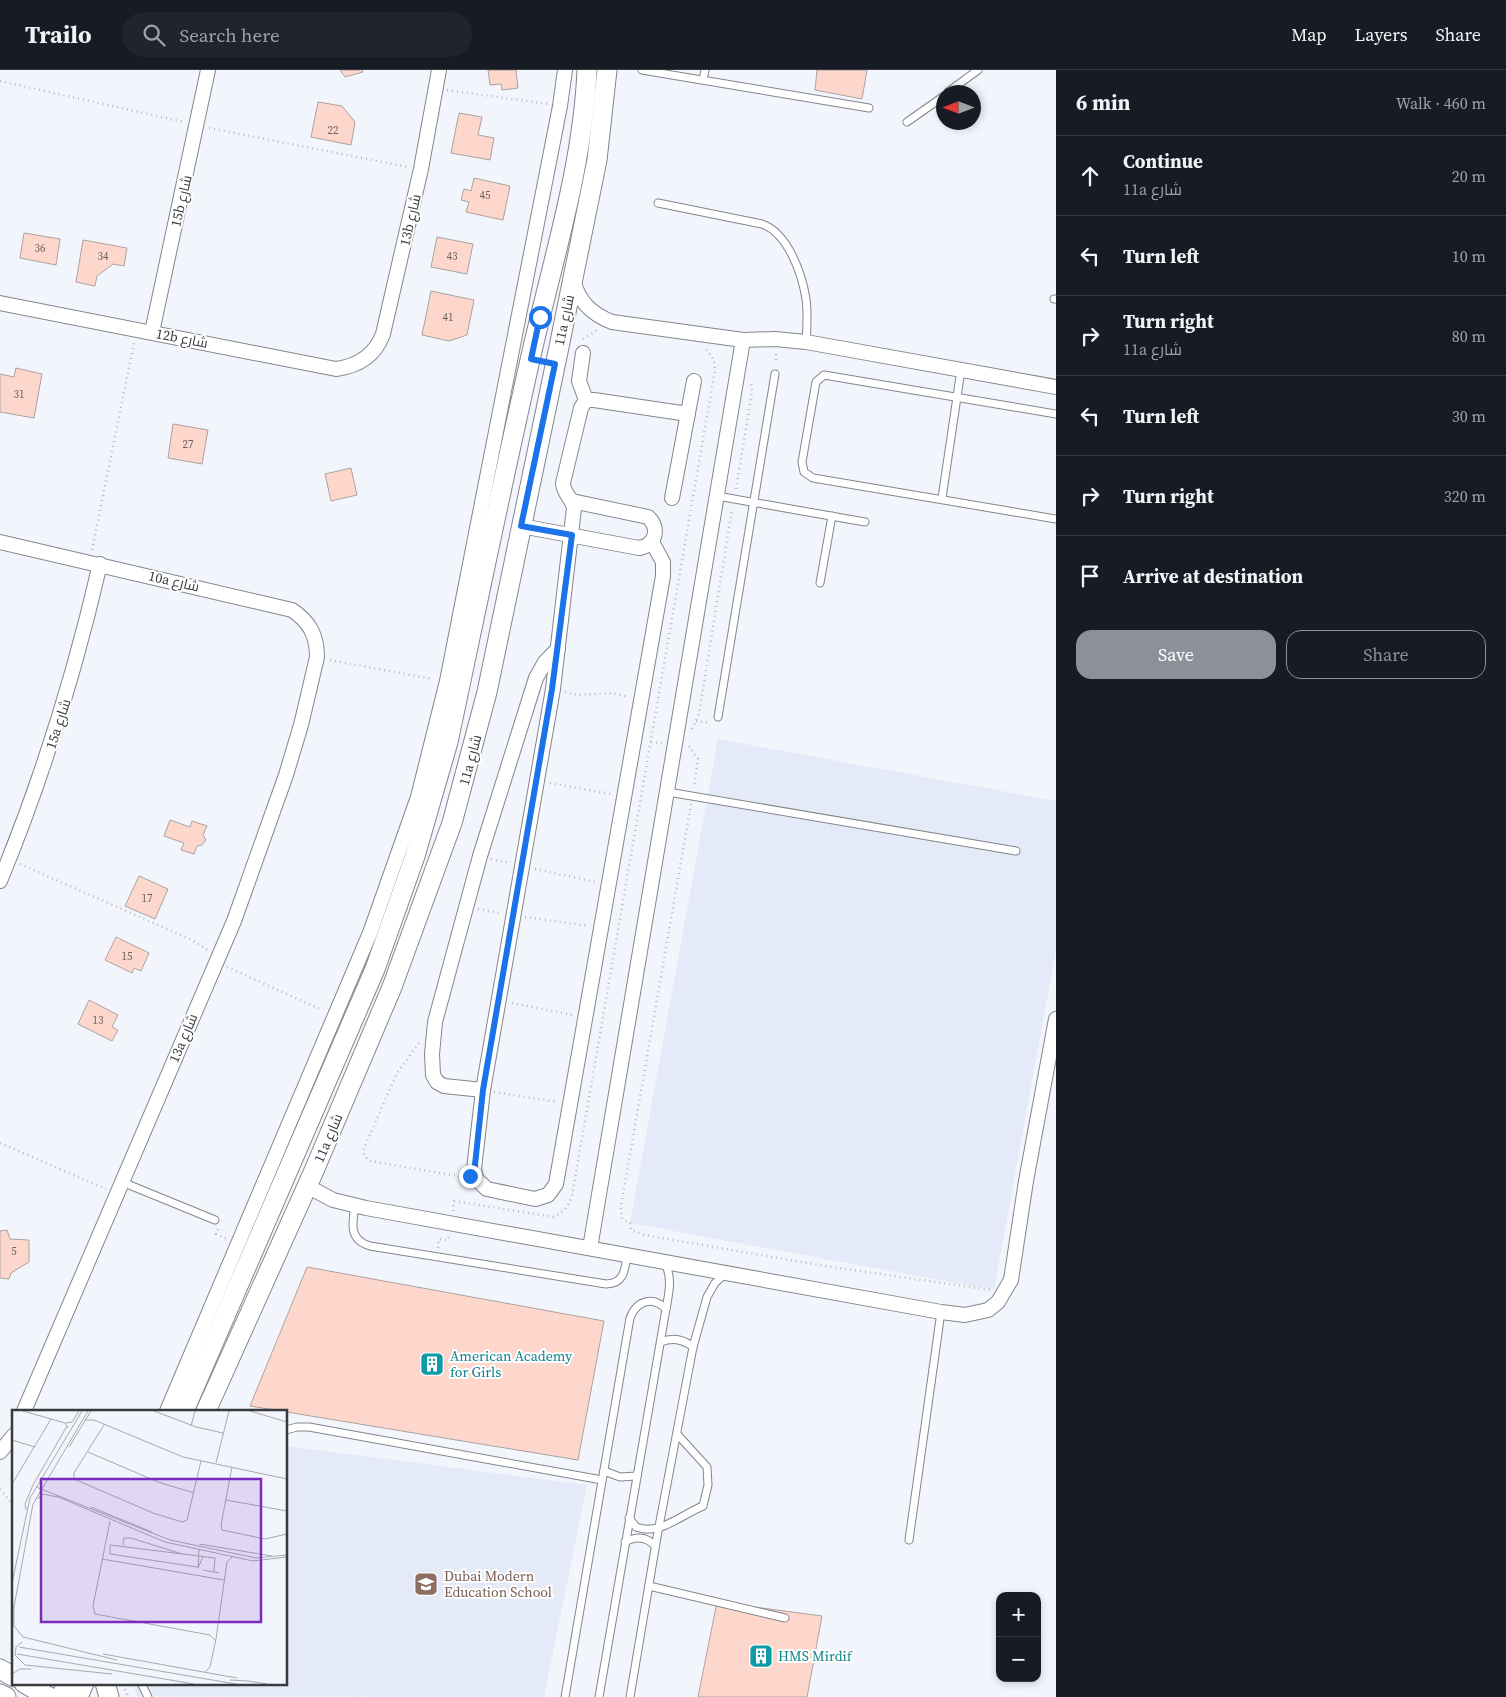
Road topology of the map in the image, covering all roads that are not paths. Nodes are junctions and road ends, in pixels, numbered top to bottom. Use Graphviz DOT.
graph roads {
  1 [pos="208,70"];
  2 [pos="439,70"];
  3 [pos="565,70"];
  4 [pos="587,70"];
  5 [pos="608,70"];
  6 [pos="642,70"];
  7 [pos="705,70"];
  8 [pos="978,70"];
  9 [pos="663,72"];
  10 [pos="703,80"];
  11 [pos="958,85"];
  12 [pos="936,101"];
  13 [pos="869,108"];
  14 [pos="906,122"];
  15 [pos="658,203"];
  16 [pos="557,245"];
  17 [pos="573,278"];
  18 [pos="0,303"];
  19 [pos="152,332"];
  20 [pos="743,340"];
  21 [pos="806,342"];
  22 [pos="559,347"];
  23 [pos="581,348"];
  24 [pos="362,361"];
  25 [pos="961,370"];
  26 [pos="775,374"];
  27 [pos="526,379"];
  28 [pos="694,381"];
  29 [pos="1056,387"];
  30 [pos="958,397"];
  31 [pos="586,400"];
  32 [pos="688,414"];
  33 [pos="1056,414"];
  34 [pos="717,496"];
  35 [pos="672,498"];
  36 [pos="942,498"];
  37 [pos="572,501"];
  38 [pos="754,502"];
  39 [pos="832,516"];
  40 [pos="1056,519"];
  41 [pos="865,522"];
  42 [pos="521,526"];
  43 [pos="572,535"];
  44 [pos="0,542"];
  45 [pos="652,542"];
  46 [pos="95,562"];
  47 [pos="483,578"];
  48 [pos="820,583"];
  49 [pos="465,594"];
  50 [pos="498,640"];
  51 [pos="558,649"];
  52 [pos="317,657"];
  53 [pos="718,717"];
  54 [pos="668,792"];
  55 [pos="1016,851"];
  56 [pos="0,881"];
  57 [pos="1056,1019"];
  58 [pos="483,1090"];
  59 [pos="322,1093"];
  60 [pos="307,1186"];
  61 [pos="119,1188"];
  62 [pos="355,1206"];
  63 [pos="214,1220"];
  64 [pos="590,1248"];
  65 [pos="627,1255"];
  66 [pos="664,1262"];
  67 [pos="726,1273"];
  68 [pos="666,1309"];
  69 [pos="941,1312"];
  70 [pos="661,1342"];
  71 [pos="693,1347"];
  72 [pos="24,1410"];
  73 [pos="167,1410"];
  74 [pos="184,1410"];
  75 [pos="206,1410"];
  76 [pos="288,1429"];
  77 [pos="676,1434"];
  78 [pos="12,1437"];
  79 [pos="0,1452"];
  80 [pos="604,1472"];
  81 [pos="637,1476"];
  82 [pos="602,1480"];
  83 [pos="629,1518"];
  84 [pos="658,1530"];
  85 [pos="910,1540"];
  86 [pos="625,1542"];
  87 [pos="655,1546"];
  88 [pos="649,1586"];
  89 [pos="785,1618"];
  90 [pos="0,1669"];
  91 [pos="12,1676"];
  92 [pos="26,1684"];
  93 [pos="67,1684"];
  94 [pos="84,1684"];
  95 [pos="105,1684"];
  96 [pos="142,1684"];
  97 [pos="0,1694"];
  98 [pos="6,1697"];
  99 [pos="49,1697"];
  100 [pos="61,1697"];
  101 [pos="78,1697"];
  102 [pos="109,1697"];
  103 [pos="148,1697"];
  104 [pos="565,1697"];
  105 [pos="599,1697"];
  106 [pos="630,1697"];
  1 -- 19 [label="street, 15b شارع"];
  2 -- 24 [label="street, 13b شارع"];
  3 -- 49 [label="street"];
  4 -- 16 [label="street, 11a شارع"];
  5 -- 17 [label="street, 11a شارع"];
  6 -- 9 [label="lane"];
  7 -- 10 [label="lane"];
  8 -- 11 [label="lane"];
  9 -- 10 [label="lane"];
  10 -- 13 [label="lane"];
  12 -- 14 [label="lane"];
  15 -- 21 [label="lane"];
  16 -- 22 [label="street"];
  16 -- 27 [label="street, 11a شارع"];
  17 -- 20 [label="street"];
  17 -- 22 [label="street, 11a شارع"];
  18 -- 19 [label="street, 12b شارع"];
  19 -- 24 [label="street, 12b شارع"];
  20 -- 21 [label="street"];
  20 -- 34 [label="street"];
  21 -- 25 [label="street"];
  22 -- 42 [label="street, 11a شارع"];
  23 -- 31 [label="street"];
  25 -- 29 [label="street"];
  25 -- 30 [label="lane"];
  26 -- 38 [label="lane"];
  27 -- 47 [label="street, 11a شارع"];
  27 -- 50 [label="street"];
  28 -- 32 [label="street"];
  30 -- 33 [label="lane"];
  30 -- 36 [label="lane"];
  30 -- 36 [label="lane"];
  31 -- 32 [label="street"];
  31 -- 37 [label="street"];
  32 -- 35 [label="street"];
  34 -- 38 [label="lane"];
  34 -- 54 [label="street"];
  36 -- 40 [label="lane"];
  37 -- 43 [label="street"];
  37 -- 45 [label="street"];
  38 -- 39 [label="lane"];
  38 -- 53 [label="lane"];
  39 -- 41 [label="lane"];
  39 -- 48 [label="lane"];
  42 -- 43 [label="street"];
  42 -- 50 [label="street, 11a شارع"];
  43 -- 45 [label="street"];
  43 -- 51 [label="street"];
  44 -- 46 [label="street, 10a شارع"];
  45 -- 58 [label="street"];
  46 -- 52 [label="street, 10a شارع"];
  46 -- 56 [label="street, 15a شارع"];
  47 -- 49 [label="street"];
  47 -- 59 [label="street, 11a شارع"];
  49 -- 73 [label="street"];
  50 -- 60 [label="street, 11a شارع"];
  51 -- 58 [label="street"];
  51 -- 58 [label="street"];
  52 -- 61 [label="street, 13a شارع"];
  54 -- 55 [label="lane"];
  54 -- 64 [label="street"];
  57 -- 69 [label="street"];
  59 -- 60 [label="street"];
  59 -- 74 [label="street, 11a شارع"];
  60 -- 62 [label="street"];
  60 -- 75 [label="street, 11a شارع"];
  61 -- 63 [label="lane"];
  61 -- 72 [label="street, 13a شارع"];
  62 -- 64 [label="street"];
  62 -- 65 [label="lane"];
  64 -- 65 [label="street"];
  65 -- 66 [label="street"];
  66 -- 67 [label="street"];
  66 -- 68 [label="lane"];
  67 -- 69 [label="street"];
  67 -- 71 [label="lane"];
  68 -- 70 [label="lane"];
  68 -- 80 [label="lane"];
  69 -- 85 [label="lane"];
  70 -- 71 [label="lane"];
  70 -- 81 [label="lane"];
  71 -- 77 [label="lane"];
  76 -- 82 [label="lane"];
  77 -- 84 [label="lane"];
  77 -- 84 [label="lane"];
  78 -- 79 [label="street"];
  80 -- 81 [label="lane"];
  80 -- 82 [label="lane"];
  81 -- 83 [label="lane"];
  82 -- 104 [label="lane"];
  83 -- 84 [label="lane"];
  83 -- 86 [label="lane"];
  84 -- 87 [label="lane"];
  86 -- 87 [label="lane"];
  86 -- 105 [label="lane"];
  87 -- 88 [label="lane"];
  88 -- 89 [label="lane"];
  88 -- 106 [label="lane"];
  90 -- 91 [label="street"];
  92 -- 99 [label="street"];
  93 -- 100 [label="street"];
  94 -- 101 [label="street"];
  95 -- 102 [label="street"];
  96 -- 103 [label="lane"];
  97 -- 98 [label="street"];
}
